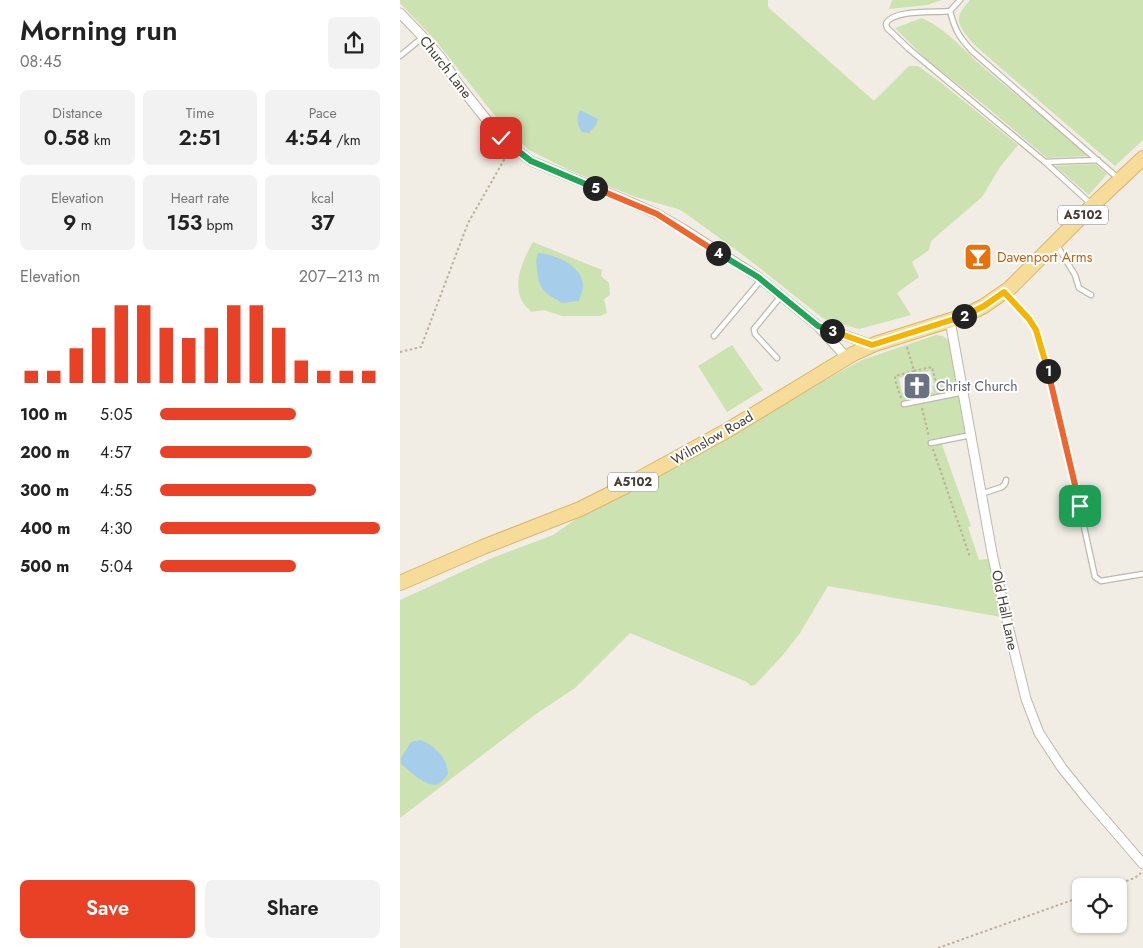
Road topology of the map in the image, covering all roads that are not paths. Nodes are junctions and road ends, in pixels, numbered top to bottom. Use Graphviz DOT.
graph roads {
  1 [pos="960,0"];
  2 [pos="950,11"];
  3 [pos="400,13"];
  4 [pos="424,37"];
  5 [pos="400,56"];
  6 [pos="1143,158"];
  7 [pos="1098,160"];
  8 [pos="1045,162"];
  9 [pos="1120,179"];
  10 [pos="1093,205"];
  11 [pos="1055,243"];
  12 [pos="761,280"];
  13 [pos="1004,292"];
  14 [pos="1091,294"];
  15 [pos="781,296"];
  16 [pos="948,321"];
  17 [pos="818,326"];
  18 [pos="714,336"];
  19 [pos="872,345"];
  20 [pos="850,356"];
  21 [pos="777,358"];
  22 [pos="964,392"];
  23 [pos="904,404"];
  24 [pos="971,435"];
  25 [pos="931,443"];
  26 [pos="1006,480"];
  27 [pos="981,494"];
  28 [pos="1143,574"];
  29 [pos="400,583"];
  30 [pos="1143,864"];
  1 -- 2 [label="lane"];
  2 -- 7 [label="lane"];
  2 -- 8 [label="lane"];
  3 -- 4 [label="street, Church Lane"];
  4 -- 5 [label="lane"];
  4 -- 12 [label="street, Church Lane"];
  6 -- 9 [label="main road, A5102"];
  7 -- 8 [label="lane"];
  7 -- 9 [label="lane"];
  8 -- 10 [label="lane"];
  9 -- 10 [label="main road, A5102"];
  10 -- 11 [label="main road, A5102"];
  11 -- 13 [label="main road, A5102"];
  11 -- 14 [label="lane"];
  12 -- 15 [label="street, Church Lane"];
  12 -- 18 [label="lane"];
  13 -- 16 [label="main road, A5102"];
  13 -- 28 [label="lane"];
  15 -- 17 [label="street, Church Lane"];
  15 -- 21 [label="lane"];
  16 -- 19 [label="main road, A5102"];
  16 -- 22 [label="street, Old Hall Lane"];
  17 -- 19 [label="street, Church Lane"];
  17 -- 20 [label="street, Church Lane"];
  19 -- 20 [label="main road, A5102"];
  20 -- 29 [label="main road, Wilmslow Road / A5102"];
  22 -- 23 [label="lane"];
  22 -- 24 [label="street, Old Hall Lane"];
  24 -- 25 [label="lane"];
  24 -- 27 [label="street, Old Hall Lane"];
  26 -- 27 [label="lane"];
  27 -- 30 [label="street, Old Hall Lane"];
}
